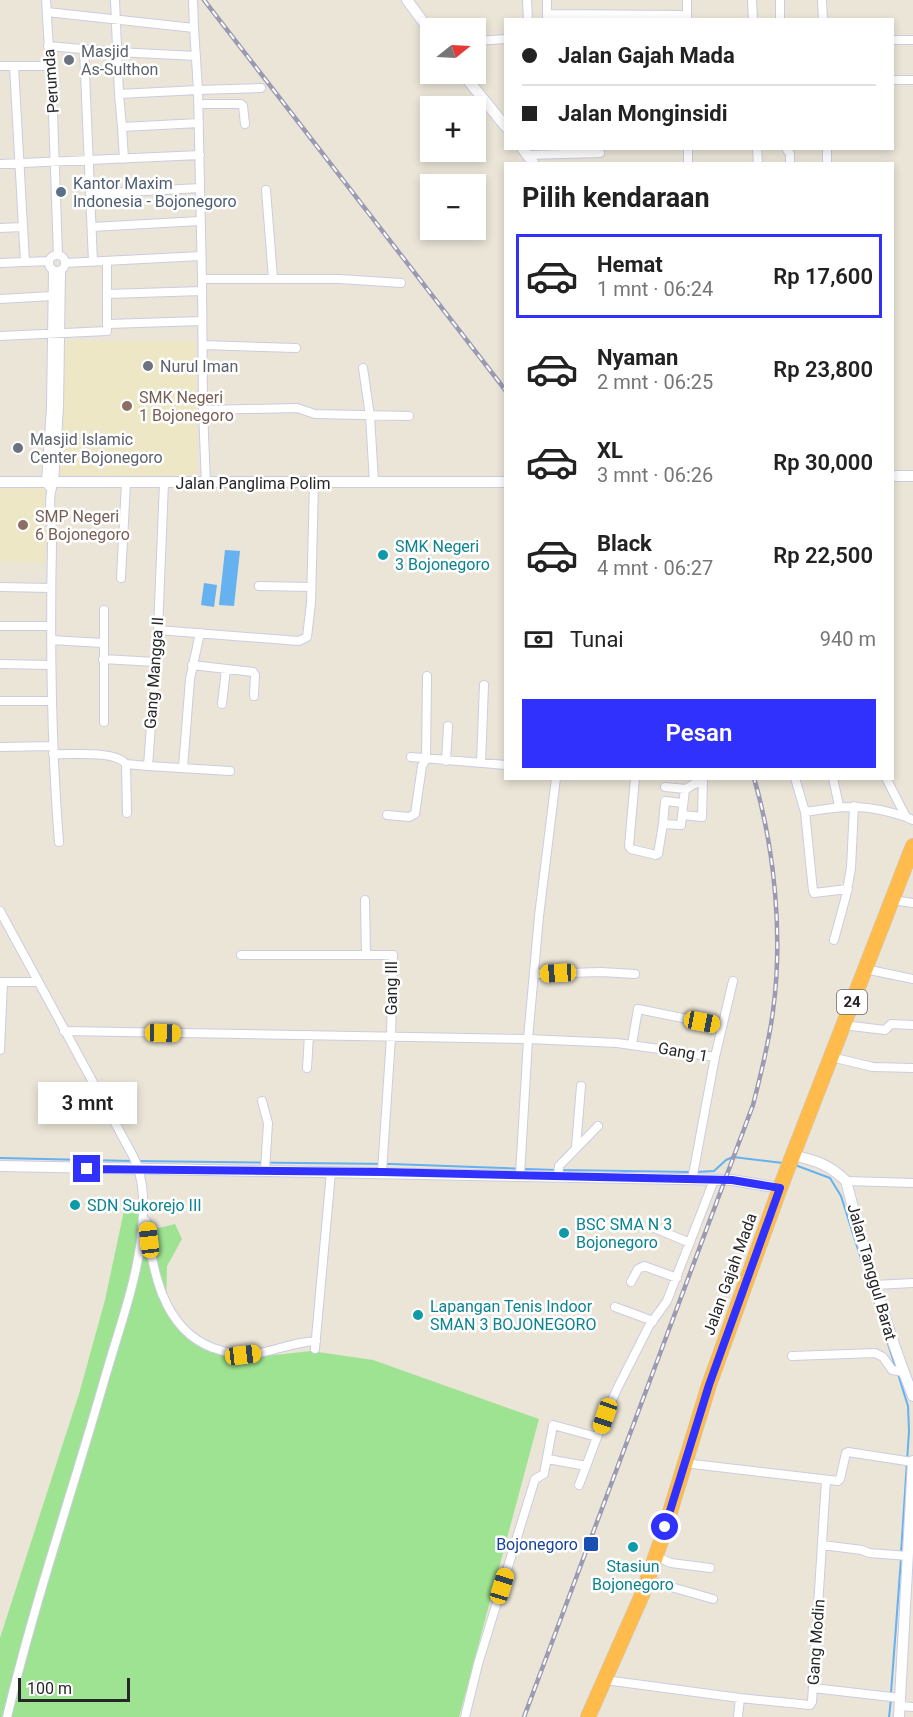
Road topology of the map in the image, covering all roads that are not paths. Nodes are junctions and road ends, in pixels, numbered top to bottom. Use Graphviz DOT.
graph roads {
  1 [pos="46,0"];
  2 [pos="115,0"];
  3 [pos="193,0"];
  4 [pos="407,0"];
  5 [pos="527,0"];
  6 [pos="547,0"];
  7 [pos="687,0"];
  8 [pos="752,0"];
  9 [pos="780,0"];
  10 [pos="822,0"];
  11 [pos="47,12"];
  12 [pos="547,17"];
  13 [pos="687,17"];
  14 [pos="420,18"];
  15 [pos="528,18"];
  16 [pos="753,18"];
  17 [pos="780,18"];
  18 [pos="823,18"];
  19 [pos="115,20"];
  20 [pos="195,28"];
  21 [pos="504,39"];
  22 [pos="486,40"];
  23 [pos="894,40"];
  24 [pos="913,40"];
  25 [pos="48,46"];
  26 [pos="84,49"];
  27 [pos="117,52"];
  28 [pos="196,56"];
  29 [pos="0,66"];
  30 [pos="14,66"];
  31 [pos="50,66"];
  32 [pos="894,80"];
  33 [pos="913,80"];
  34 [pos="471,84"];
  35 [pos="261,88"];
  36 [pos="198,90"];
  37 [pos="119,94"];
  38 [pos="199,104"];
  39 [pos="199,123"];
  40 [pos="245,124"];
  41 [pos="504,125"];
  42 [pos="122,127"];
  43 [pos="600,153"];
  44 [pos="200,155"];
  45 [pos="528,156"];
  46 [pos="124,159"];
  47 [pos="89,161"];
  48 [pos="19,163"];
  49 [pos="55,163"];
  50 [pos="0,164"];
  51 [pos="200,188"];
  52 [pos="266,190"];
  53 [pos="91,194"];
  54 [pos="200,221"];
  55 [pos="23,227"];
  56 [pos="92,227"];
  57 [pos="0,228"];
  58 [pos="58,255"];
  59 [pos="201,256"];
  60 [pos="49,261"];
  61 [pos="25,262"];
  62 [pos="93,262"];
  63 [pos="107,262"];
  64 [pos="0,263"];
  65 [pos="60,268"];
  66 [pos="273,278"];
  67 [pos="202,279"];
  68 [pos="401,283"];
  69 [pos="202,291"];
  70 [pos="108,294"];
  71 [pos="52,297"];
  72 [pos="0,299"];
  73 [pos="202,321"];
  74 [pos="108,324"];
  75 [pos="56,333"];
  76 [pos="0,336"];
  77 [pos="203,345"];
  78 [pos="296,348"];
  79 [pos="363,368"];
  80 [pos="203,410"];
  81 [pos="370,416"];
  82 [pos="410,416"];
  83 [pos="894,476"];
  84 [pos="913,476"];
  85 [pos="0,482"];
  86 [pos="374,482"];
  87 [pos="504,482"];
  88 [pos="126,483"];
  89 [pos="164,483"];
  90 [pos="314,483"];
  91 [pos="206,484"];
  92 [pos="50,485"];
  93 [pos="121,578"];
  94 [pos="259,586"];
  95 [pos="0,587"];
  96 [pos="311,587"];
  97 [pos="51,588"];
  98 [pos="104,610"];
  99 [pos="0,626"];
  100 [pos="51,626"];
  101 [pos="158,630"];
  102 [pos="200,633"];
  103 [pos="51,640"];
  104 [pos="103,643"];
  105 [pos="103,659"];
  106 [pos="155,662"];
  107 [pos="0,664"];
  108 [pos="51,665"];
  109 [pos="192,665"];
  110 [pos="226,669"];
  111 [pos="427,676"];
  112 [pos="484,685"];
  113 [pos="254,696"];
  114 [pos="0,701"];
  115 [pos="52,701"];
  116 [pos="222,704"];
  117 [pos="104,722"];
  118 [pos="448,726"];
  119 [pos="0,747"];
  120 [pos="53,750"];
  121 [pos="411,758"];
  122 [pos="426,759"];
  123 [pos="446,761"];
  124 [pos="481,763"];
  125 [pos="126,764"];
  126 [pos="504,765"];
  127 [pos="148,766"];
  128 [pos="183,768"];
  129 [pos="230,771"];
  130 [pos="556,780"];
  131 [pos="635,780"];
  132 [pos="703,780"];
  133 [pos="796,780"];
  134 [pos="833,780"];
  135 [pos="887,780"];
  136 [pos="665,787"];
  137 [pos="685,789"];
  138 [pos="683,803"];
  139 [pos="839,806"];
  140 [pos="854,806"];
  141 [pos="805,812"];
  142 [pos="127,813"];
  143 [pos="387,814"];
  144 [pos="683,815"];
  145 [pos="910,818"];
  146 [pos="663,824"];
  147 [pos="59,842"];
  148 [pos="913,846"];
  149 [pos="910,862"];
  150 [pos="848,889"];
  151 [pos="365,900"];
  152 [pos="892,900"];
  153 [pos="913,903"];
  154 [pos="0,911"];
  155 [pos="834,940"];
  156 [pos="366,954"];
  157 [pos="241,955"];
  158 [pos="865,969"];
  159 [pos="534,974"];
  160 [pos="635,974"];
  161 [pos="913,979"];
  162 [pos="733,981"];
  163 [pos="2,982"];
  164 [pos="38,982"];
  165 [pos="843,1025"];
  166 [pos="913,1025"];
  167 [pos="722,1026"];
  168 [pos="64,1030"];
  169 [pos="309,1035"];
  170 [pos="391,1037"];
  171 [pos="528,1039"];
  172 [pos="632,1044"];
  173 [pos="0,1050"];
  174 [pos="715,1057"];
  175 [pos="831,1057"];
  176 [pos="307,1068"];
  177 [pos="913,1068"];
  178 [pos="581,1086"];
  179 [pos="262,1101"];
  180 [pos="598,1126"];
  181 [pos="576,1147"];
  182 [pos="791,1161"];
  183 [pos="0,1166"];
  184 [pos="265,1166"];
  185 [pos="139,1167"];
  186 [pos="383,1167"];
  187 [pos="520,1171"];
  188 [pos="331,1172"];
  189 [pos="558,1172"];
  190 [pos="692,1175"];
  191 [pos="714,1180"];
  192 [pos="846,1180"];
  193 [pos="913,1183"];
  194 [pos="780,1188"];
  195 [pos="143,1191"];
  196 [pos="652,1227"];
  197 [pos="690,1244"];
  198 [pos="677,1278"];
  199 [pos="631,1282"];
  200 [pos="913,1283"];
  201 [pos="874,1285"];
  202 [pos="615,1306"];
  203 [pos="653,1321"];
  204 [pos="792,1356"];
  205 [pos="903,1375"];
  206 [pos="913,1396"];
  207 [pos="597,1437"];
  208 [pos="548,1458"];
  209 [pos="911,1461"];
  210 [pos="684,1463"];
  211 [pos="586,1466"];
  212 [pos="826,1480"];
  213 [pos="579,1485"];
  214 [pos="822,1545"];
  215 [pos="655,1556"];
  216 [pos="911,1556"];
  217 [pos="710,1568"];
  218 [pos="647,1580"];
  219 [pos="713,1599"];
  220 [pos="908,1647"];
  221 [pos="605,1680"];
  222 [pos="813,1688"];
  223 [pos="740,1698"];
  224 [pos="896,1703"];
  225 [pos="913,1707"];
  226 [pos="7,1717"];
  227 [pos="465,1717"];
  228 [pos="588,1717"];
  229 [pos="738,1717"];
  1 -- 11 [label="street, Perumda"];
  2 -- 19 [label="street"];
  3 -- 20 [label="street"];
  4 -- 14 [label="main road"];
  5 -- 15 [label="street"];
  6 -- 12 [label="street"];
  7 -- 13 [label="street"];
  8 -- 16 [label="street"];
  9 -- 17 [label="street"];
  10 -- 18 [label="street"];
  11 -- 19 [label="street"];
  11 -- 25 [label="street, Perumda"];
  12 -- 13 [label="street"];
  19 -- 20 [label="street"];
  19 -- 27 [label="street"];
  20 -- 28 [label="street"];
  21 -- 22 [label="street"];
  23 -- 24 [label="street"];
  25 -- 26 [label="street"];
  25 -- 31 [label="street, Perumda"];
  26 -- 27 [label="street"];
  26 -- 47 [label="street, Perumda"];
  27 -- 28 [label="street"];
  27 -- 37 [label="street"];
  28 -- 36 [label="street"];
  29 -- 30 [label="street"];
  30 -- 31 [label="street"];
  30 -- 48 [label="street"];
  31 -- 49 [label="street, Perumda"];
  32 -- 33 [label="street"];
  34 -- 41 [label="main road"];
  35 -- 36 [label="street"];
  36 -- 37 [label="street"];
  36 -- 38 [label="street"];
  37 -- 42 [label="street"];
  38 -- 39 [label="street"];
  38 -- 40 [label="street"];
  39 -- 42 [label="street"];
  39 -- 44 [label="street"];
  42 -- 46 [label="street"];
  43 -- 45 [label="street"];
  44 -- 46 [label="street"];
  44 -- 51 [label="street"];
  46 -- 47 [label="street"];
  47 -- 49 [label="street"];
  47 -- 53 [label="street, Perumda"];
  48 -- 49 [label="street"];
  48 -- 50 [label="street"];
  48 -- 55 [label="street"];
  49 -- 58 [label="street, Perumda"];
  51 -- 53 [label="street"];
  51 -- 54 [label="street"];
  52 -- 66 [label="street"];
  53 -- 56 [label="street, Perumda"];
  54 -- 56 [label="street"];
  54 -- 59 [label="street"];
  55 -- 57 [label="street"];
  55 -- 61 [label="street"];
  56 -- 62 [label="street, Perumda"];
  58 -- 60 [label="street"];
  58 -- 65 [label="street"];
  59 -- 63 [label="street"];
  59 -- 67 [label="street"];
  60 -- 61 [label="street"];
  60 -- 65 [label="street"];
  61 -- 64 [label="street"];
  62 -- 63 [label="street"];
  62 -- 65 [label="street"];
  63 -- 70 [label="street"];
  65 -- 71 [label="street"];
  65 -- 75 [label="street"];
  66 -- 67 [label="street"];
  66 -- 68 [label="street"];
  67 -- 69 [label="street"];
  69 -- 70 [label="street"];
  69 -- 73 [label="street"];
  70 -- 74 [label="street"];
  71 -- 72 [label="street"];
  71 -- 75 [label="street"];
  73 -- 74 [label="street"];
  73 -- 77 [label="street"];
  74 -- 75 [label="street"];
  75 -- 76 [label="street"];
  75 -- 92 [label="street"];
  77 -- 78 [label="street"];
  77 -- 80 [label="street"];
  79 -- 81 [label="street"];
  80 -- 81 [label="street"];
  80 -- 91 [label="street"];
  81 -- 82 [label="street"];
  81 -- 86 [label="street"];
  83 -- 84 [label="main road"];
  85 -- 92 [label="main road, Jalan Panglima Polim"];
  86 -- 87 [label="main road, Jalan Panglima Polim"];
  86 -- 90 [label="main road, Jalan Panglima Polim"];
  88 -- 89 [label="main road, Jalan Panglima Polim"];
  88 -- 92 [label="main road, Jalan Panglima Polim"];
  88 -- 93 [label="street"];
  89 -- 91 [label="main road, Jalan Panglima Polim"];
  89 -- 101 [label="street, Gang Mangga II"];
  90 -- 91 [label="main road, Jalan Panglima Polim"];
  90 -- 96 [label="street"];
  92 -- 97 [label="street"];
  94 -- 96 [label="street"];
  95 -- 97 [label="street"];
  96 -- 102 [label="street"];
  97 -- 100 [label="street"];
  98 -- 104 [label="street"];
  99 -- 100 [label="street"];
  100 -- 103 [label="street"];
  101 -- 102 [label="street"];
  101 -- 106 [label="street, Gang Mangga II"];
  102 -- 109 [label="street"];
  103 -- 104 [label="street"];
  103 -- 108 [label="street"];
  104 -- 105 [label="street"];
  105 -- 106 [label="street"];
  105 -- 117 [label="street"];
  106 -- 127 [label="street, Gang Mangga II"];
  107 -- 108 [label="street"];
  108 -- 115 [label="street"];
  109 -- 110 [label="street"];
  109 -- 128 [label="street"];
  110 -- 113 [label="street"];
  110 -- 116 [label="street"];
  111 -- 122 [label="street"];
  112 -- 124 [label="street"];
  114 -- 115 [label="street"];
  115 -- 120 [label="street"];
  118 -- 123 [label="street"];
  119 -- 120 [label="street"];
  120 -- 125 [label="street"];
  120 -- 147 [label="street"];
  121 -- 122 [label="street"];
  122 -- 123 [label="street"];
  122 -- 143 [label="street"];
  123 -- 124 [label="street"];
  124 -- 126 [label="street"];
  125 -- 127 [label="street"];
  125 -- 142 [label="street"];
  127 -- 128 [label="street"];
  128 -- 129 [label="street"];
  130 -- 159 [label="street"];
  131 -- 146 [label="street"];
  132 -- 137 [label="street"];
  132 -- 144 [label="street"];
  133 -- 141 [label="street"];
  134 -- 139 [label="street"];
  135 -- 145 [label="street"];
  136 -- 137 [label="street"];
  137 -- 138 [label="street"];
  138 -- 144 [label="street"];
  138 -- 146 [label="street"];
  139 -- 140 [label="street"];
  139 -- 141 [label="street"];
  140 -- 145 [label="street"];
  140 -- 150 [label="street"];
  141 -- 150 [label="street"];
  144 -- 146 [label="street"];
  148 -- 149 [label="highway, Jalan Gajah Mada / 24"];
  149 -- 152 [label="highway, Jalan Gajah Mada / 24"];
  150 -- 155 [label="street"];
  151 -- 156 [label="street"];
  152 -- 153 [label="street"];
  152 -- 158 [label="highway, Jalan Gajah Mada / 24"];
  154 -- 164 [label="street"];
  156 -- 157 [label="street, Gang III"];
  156 -- 170 [label="street, Gang III"];
  158 -- 161 [label="street"];
  158 -- 165 [label="highway, Jalan Gajah Mada / 24"];
  159 -- 160 [label="street"];
  159 -- 171 [label="street"];
  162 -- 167 [label="street"];
  163 -- 164 [label="street"];
  163 -- 173 [label="street"];
  164 -- 168 [label="street"];
  165 -- 166 [label="street"];
  165 -- 175 [label="highway, Jalan Gajah Mada / 24"];
  167 -- 172 [label="street"];
  167 -- 174 [label="street"];
  168 -- 169 [label="street, Gang 1"];
  168 -- 185 [label="street"];
  169 -- 170 [label="street, Gang 1"];
  169 -- 176 [label="street"];
  170 -- 171 [label="street, Gang 1"];
  170 -- 186 [label="street, Gang III"];
  171 -- 172 [label="street, Gang 1"];
  171 -- 187 [label="street"];
  172 -- 174 [label="street, Gang 1"];
  174 -- 190 [label="street, Gang 1"];
  175 -- 177 [label="street"];
  175 -- 182 [label="highway, Jalan Gajah Mada / 24"];
  178 -- 181 [label="street"];
  179 -- 184 [label="street"];
  180 -- 181 [label="street"];
  181 -- 189 [label="street"];
  182 -- 192 [label="main road"];
  182 -- 194 [label="highway, Jalan Gajah Mada / 24"];
  183 -- 185 [label="main road"];
  184 -- 185 [label="main road"];
  184 -- 188 [label="main road"];
  185 -- 195 [label="street"];
  186 -- 187 [label="main road"];
  186 -- 188 [label="main road"];
  187 -- 189 [label="main road"];
  188 -- 195 [label="street"];
  189 -- 190 [label="main road"];
  190 -- 191 [label="main road"];
  191 -- 194 [label="main road"];
  191 -- 197 [label="street"];
  192 -- 193 [label="street"];
  192 -- 201 [label="main road, Jalan Tanggul Barat"];
  194 -- 210 [label="highway, Jalan Gajah Mada / 24"];
  195 -- 226 [label="street"];
  196 -- 197 [label="street"];
  197 -- 198 [label="street"];
  198 -- 199 [label="street"];
  198 -- 203 [label="street"];
  200 -- 201 [label="street"];
  201 -- 205 [label="main road, Jalan Tanggul Barat"];
  202 -- 203 [label="street"];
  203 -- 207 [label="street"];
  204 -- 205 [label="street"];
  205 -- 206 [label="main road, Jalan Tanggul Barat"];
  207 -- 208 [label="street"];
  207 -- 211 [label="street"];
  208 -- 211 [label="street"];
  208 -- 227 [label="street"];
  209 -- 212 [label="street"];
  209 -- 216 [label="main road"];
  210 -- 212 [label="street"];
  210 -- 215 [label="highway, Jalan Gajah Mada / 24"];
  211 -- 213 [label="street"];
  212 -- 214 [label="street, Gang Modin"];
  214 -- 216 [label="street"];
  214 -- 222 [label="street, Gang Modin"];
  215 -- 217 [label="street"];
  215 -- 218 [label="highway, Jalan Gajah Mada / 24"];
  216 -- 220 [label="main road"];
  218 -- 219 [label="street"];
  218 -- 221 [label="highway, Jalan Gajah Mada / 24"];
  220 -- 224 [label="main road"];
  221 -- 223 [label="street, Gang Modin"];
  221 -- 228 [label="highway, Jalan Gajah Mada / 24"];
  222 -- 223 [label="street, Gang Modin"];
  222 -- 224 [label="street"];
  223 -- 229 [label="street"];
  224 -- 225 [label="street"];
}
